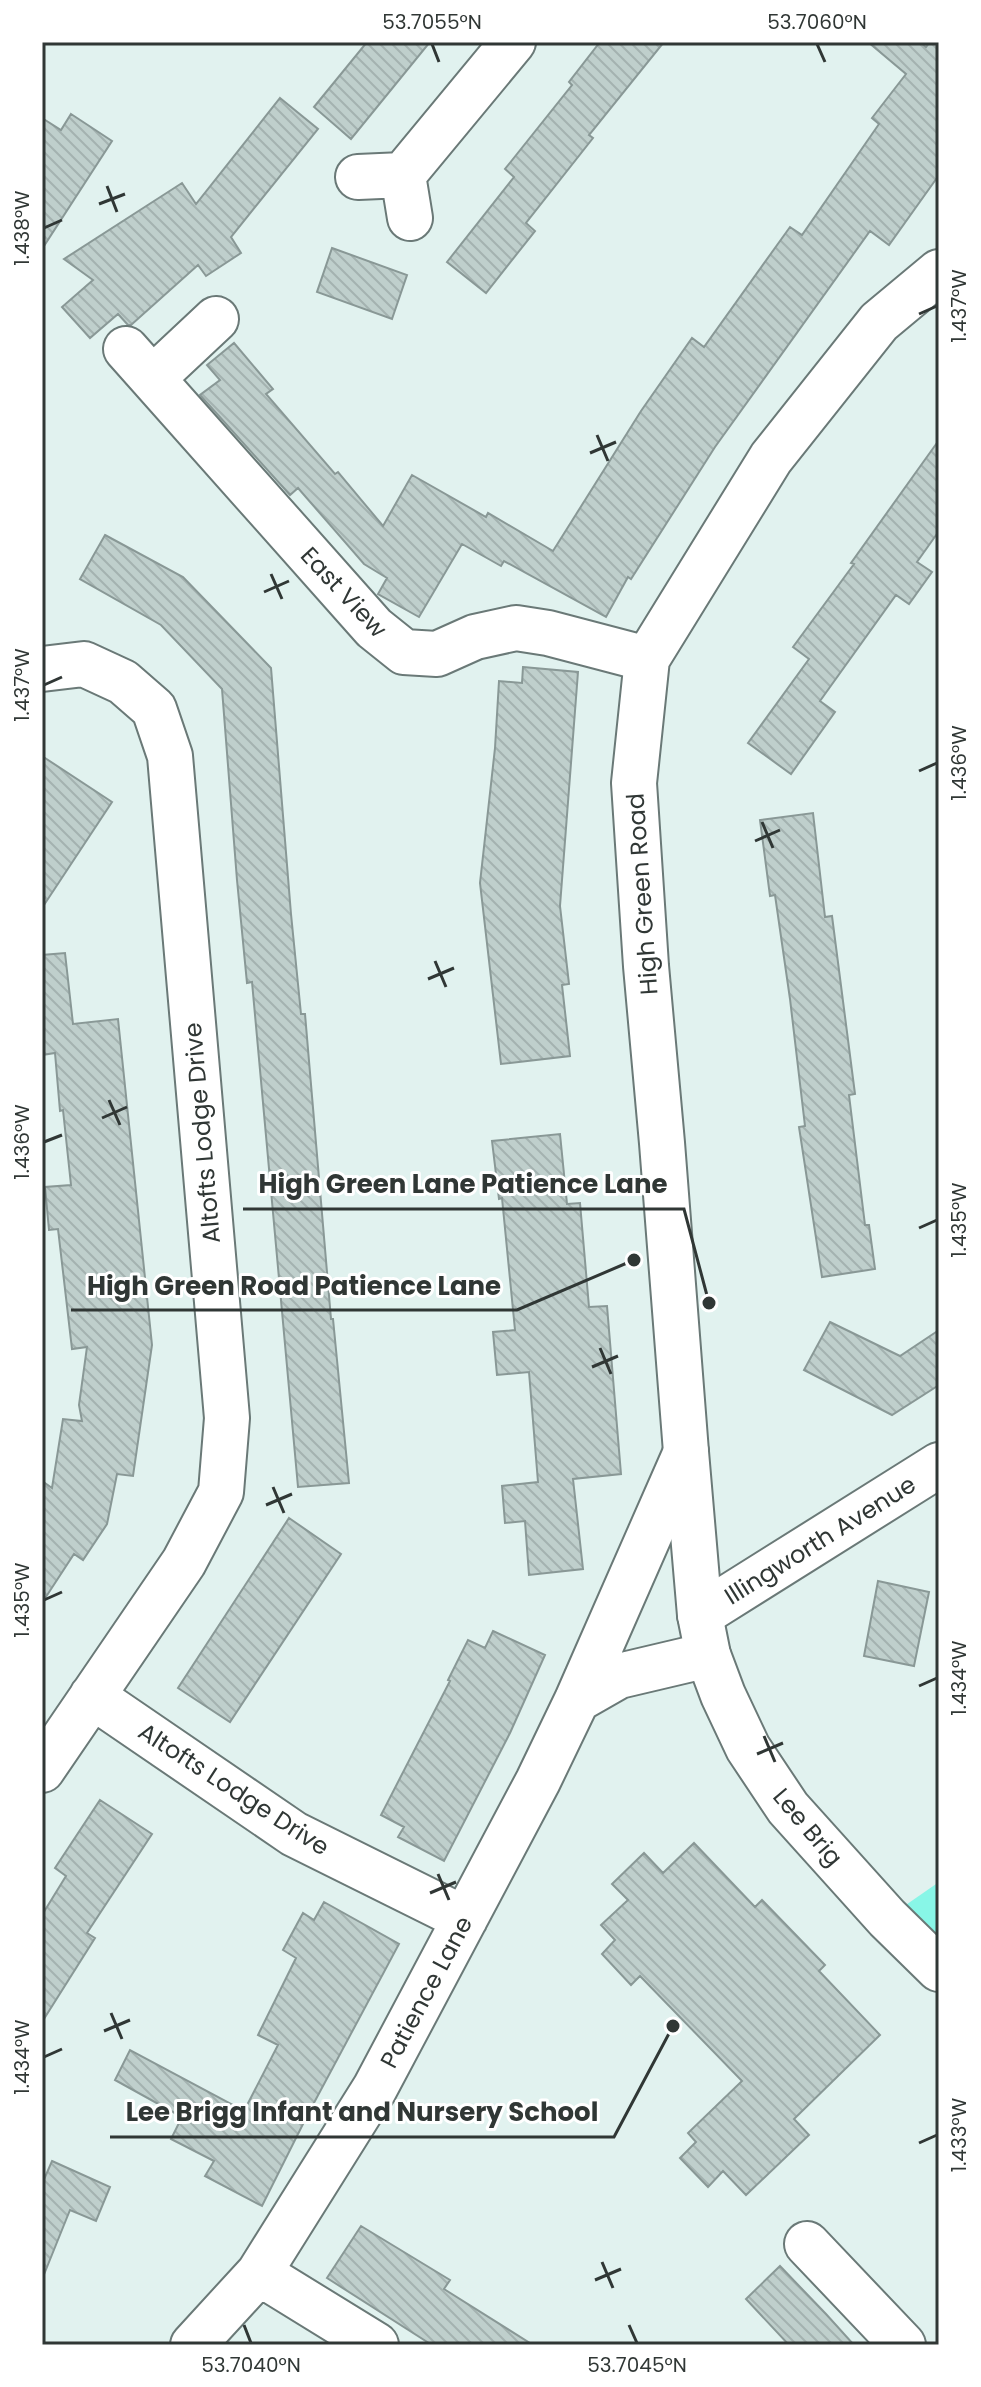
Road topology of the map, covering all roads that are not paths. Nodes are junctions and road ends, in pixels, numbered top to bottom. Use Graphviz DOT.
graph roads {
  1 [pos="513,42"];
  2 [pos="403,175"];
  3 [pos="358,177"];
  4 [pos="410,218"];
  5 [pos="939,272"];
  6 [pos="216,319"];
  7 [pos="647,659"];
  8 [pos="42,669"];
  9 [pos="686,1452"];
  10 [pos="939,1465"];
  11 [pos="704,1635"];
  12 [pos="92,1696"];
  13 [pos="577,1700"];
  14 [pos="42,1770"];
  15 [pos="465,1919"];
  16 [pos="939,1969"];
  17 [pos="807,2244"];
  18 [pos="259,2273"];
  19 [pos="193,2345"];
  20 [pos="376,2345"];
  21 [pos="903,2345"];
  1 -- 2 [label="street"];
  2 -- 3 [label="street"];
  2 -- 4 [label="street"];
  5 -- 7 [label="street, High Green Road"];
  6 -- 7 [label="street, East View"];
  7 -- 9 [label="street, High Green Road"];
  8 -- 12 [label="street, Altofts Lodge Drive"];
  9 -- 11 [label="street, High Green Road"];
  9 -- 13 [label="street, Patience Lane"];
  10 -- 11 [label="street, Illingworth Avenue"];
  11 -- 13 [label="street"];
  11 -- 16 [label="street, Lee Brig"];
  12 -- 14 [label="street, Altofts Lodge Drive"];
  12 -- 15 [label="street, Altofts Lodge Drive"];
  13 -- 15 [label="street, Patience Lane"];
  15 -- 18 [label="street, Patience Lane"];
  17 -- 21 [label="street"];
  18 -- 19 [label="street, Patience Lane"];
  18 -- 20 [label="street"];
}
